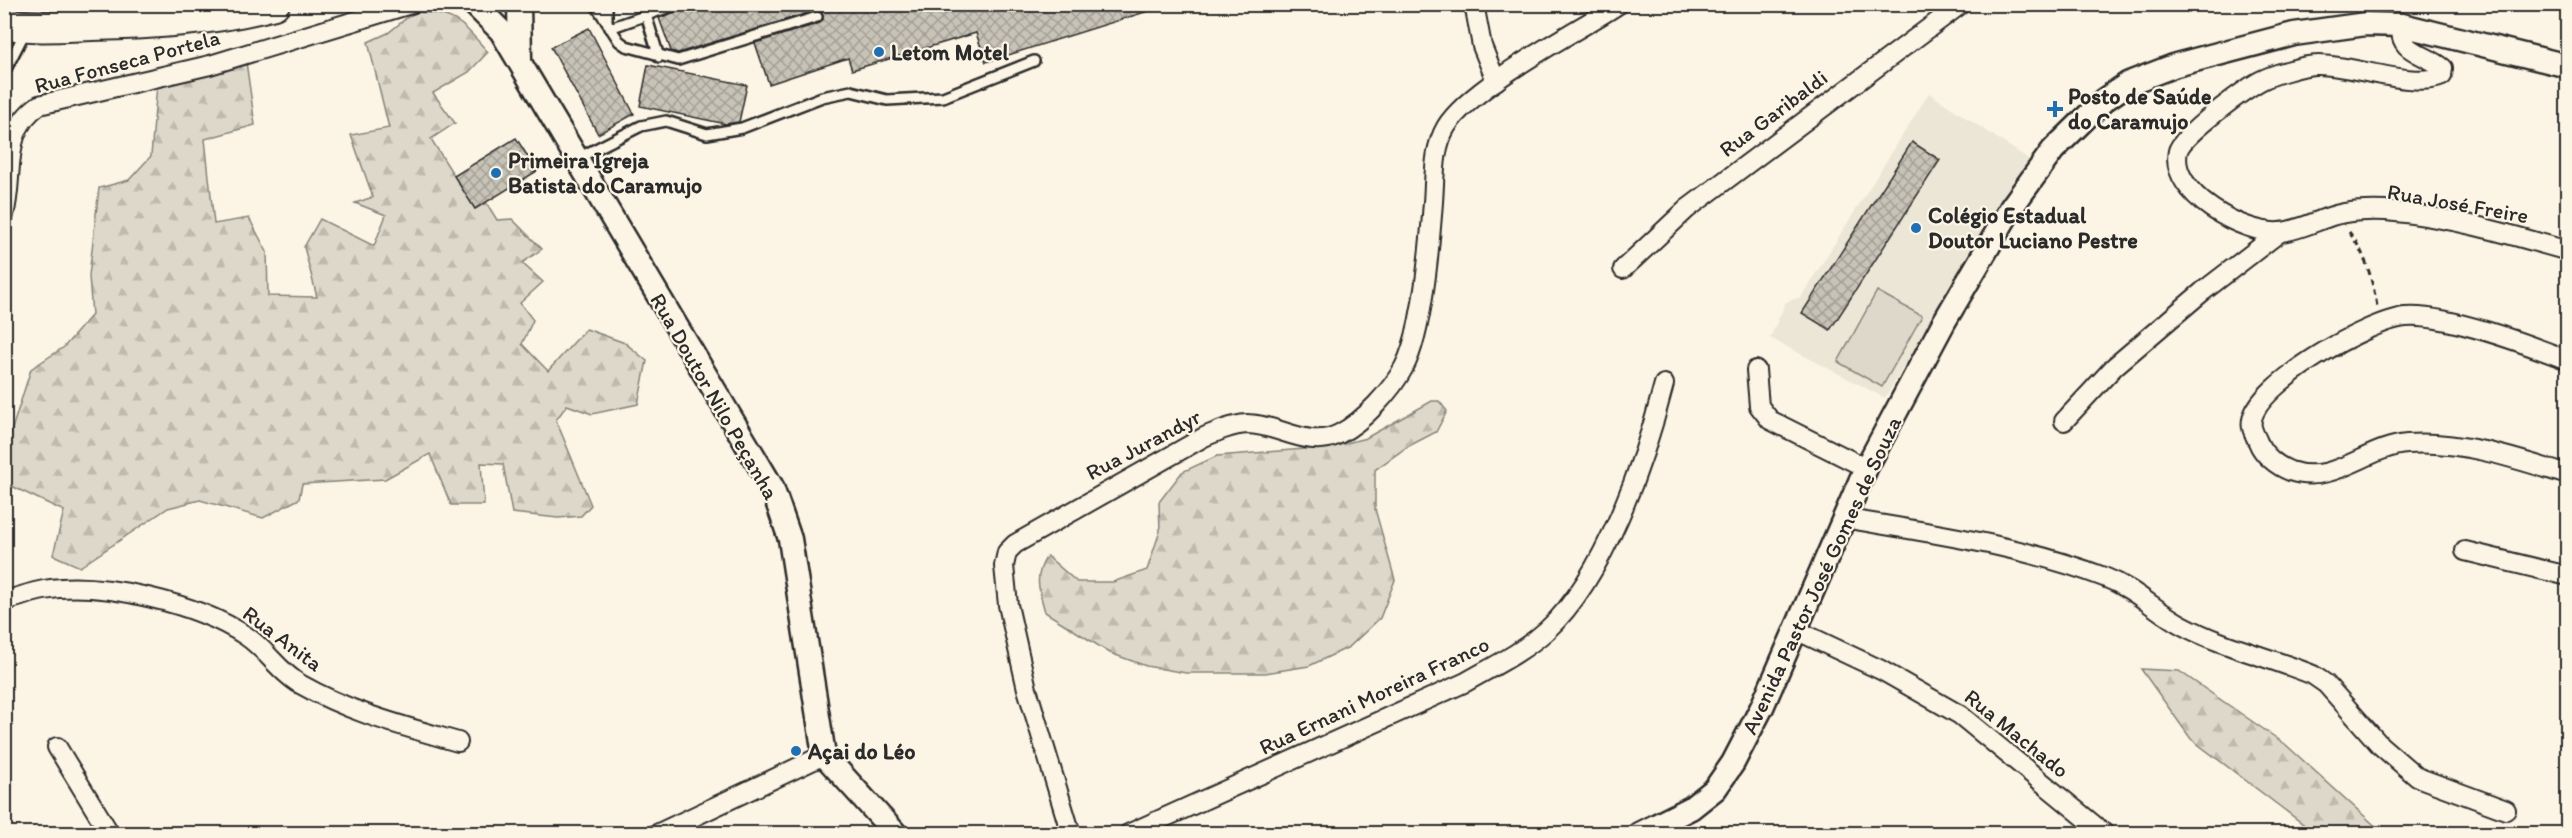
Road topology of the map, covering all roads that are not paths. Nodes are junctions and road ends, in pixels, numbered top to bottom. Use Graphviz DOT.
graph roads {
  1 [pos="274,4"];
  2 [pos="411,4"];
  3 [pos="474,4"];
  4 [pos="519,4"];
  5 [pos="595,4"];
  6 [pos="607,4"];
  7 [pos="678,4"];
  8 [pos="1474,4"];
  9 [pos="1619,4"];
  10 [pos="1961,4"];
  11 [pos="646,15"];
  12 [pos="817,17"];
  13 [pos="16,25"];
  14 [pos="608,25"];
  15 [pos="2402,25"];
  16 [pos="659,57"];
  17 [pos="1034,61"];
  18 [pos="2568,66"];
  19 [pos="521,69"];
  20 [pos="4,73"];
  21 [pos="1496,81"];
  22 [pos="575,159"];
  23 [pos="4,215"];
  24 [pos="2280,232"];
  25 [pos="2568,251"];
  26 [pos="1623,269"];
  27 [pos="2568,360"];
  28 [pos="1756,370"];
  29 [pos="1664,384"];
  30 [pos="2064,422"];
  31 [pos="1866,468"];
  32 [pos="2568,475"];
  33 [pos="1842,519"];
  34 [pos="2465,551"];
  35 [pos="2568,576"];
  36 [pos="4,601"];
  37 [pos="1796,630"];
  38 [pos="458,742"];
  39 [pos="57,747"];
  40 [pos="824,755"];
  41 [pos="2506,810"];
  42 [pos="883,830"];
  43 [pos="110,834"];
  44 [pos="657,834"];
  45 [pos="1071,834"];
  46 [pos="1128,834"];
  47 [pos="1639,834"];
  48 [pos="2105,834"];
  1 -- 13 [label="highway"];
  2 -- 23 [label="street, Rua Fonseca Portela"];
  3 -- 19 [label="street, Rua Doutor Nilo Peçanha"];
  4 -- 19 [label="street, Rua Doutor Nilo Peçanha"];
  5 -- 14 [label="lane"];
  6 -- 14 [label="lane"];
  7 -- 11 [label="lane"];
  8 -- 21 [label="street"];
  9 -- 21 [label="street, Rua Jurandyr"];
  10 -- 26 [label="street, Rua Garibaldi"];
  11 -- 14 [label="lane"];
  11 -- 16 [label="lane"];
  12 -- 16 [label="lane"];
  13 -- 20 [label="lane"];
  14 -- 16 [label="lane"];
  15 -- 18 [label="street, Avenida Pastor José Gomes de Souza"];
  15 -- 24 [label="street, Rua José Freire"];
  15 -- 31 [label="street, Avenida Pastor José Gomes de Souza"];
  17 -- 22 [label="lane"];
  19 -- 22 [label="street, Rua Doutor Nilo Peçanha"];
  21 -- 45 [label="street, Rua Jurandyr"];
  22 -- 40 [label="street, Rua Doutor Nilo Peçanha"];
  24 -- 25 [label="street, Rua José Freire"];
  24 -- 30 [label="street"];
  27 -- 32 [label="street"];
  28 -- 31 [label="street"];
  29 -- 46 [label="street, Rua Ernani Moreira Franco"];
  31 -- 33 [label="street, Avenida Pastor José Gomes de Souza"];
  33 -- 37 [label="street, Avenida Pastor José Gomes de Souza"];
  33 -- 41 [label="street"];
  34 -- 35 [label="street"];
  36 -- 38 [label="street, Rua Anita"];
  37 -- 47 [label="street, Avenida Pastor José Gomes de Souza"];
  37 -- 48 [label="street, Rua Machado"];
  39 -- 43 [label="street"];
  40 -- 42 [label="street"];
  40 -- 44 [label="street"];
}
